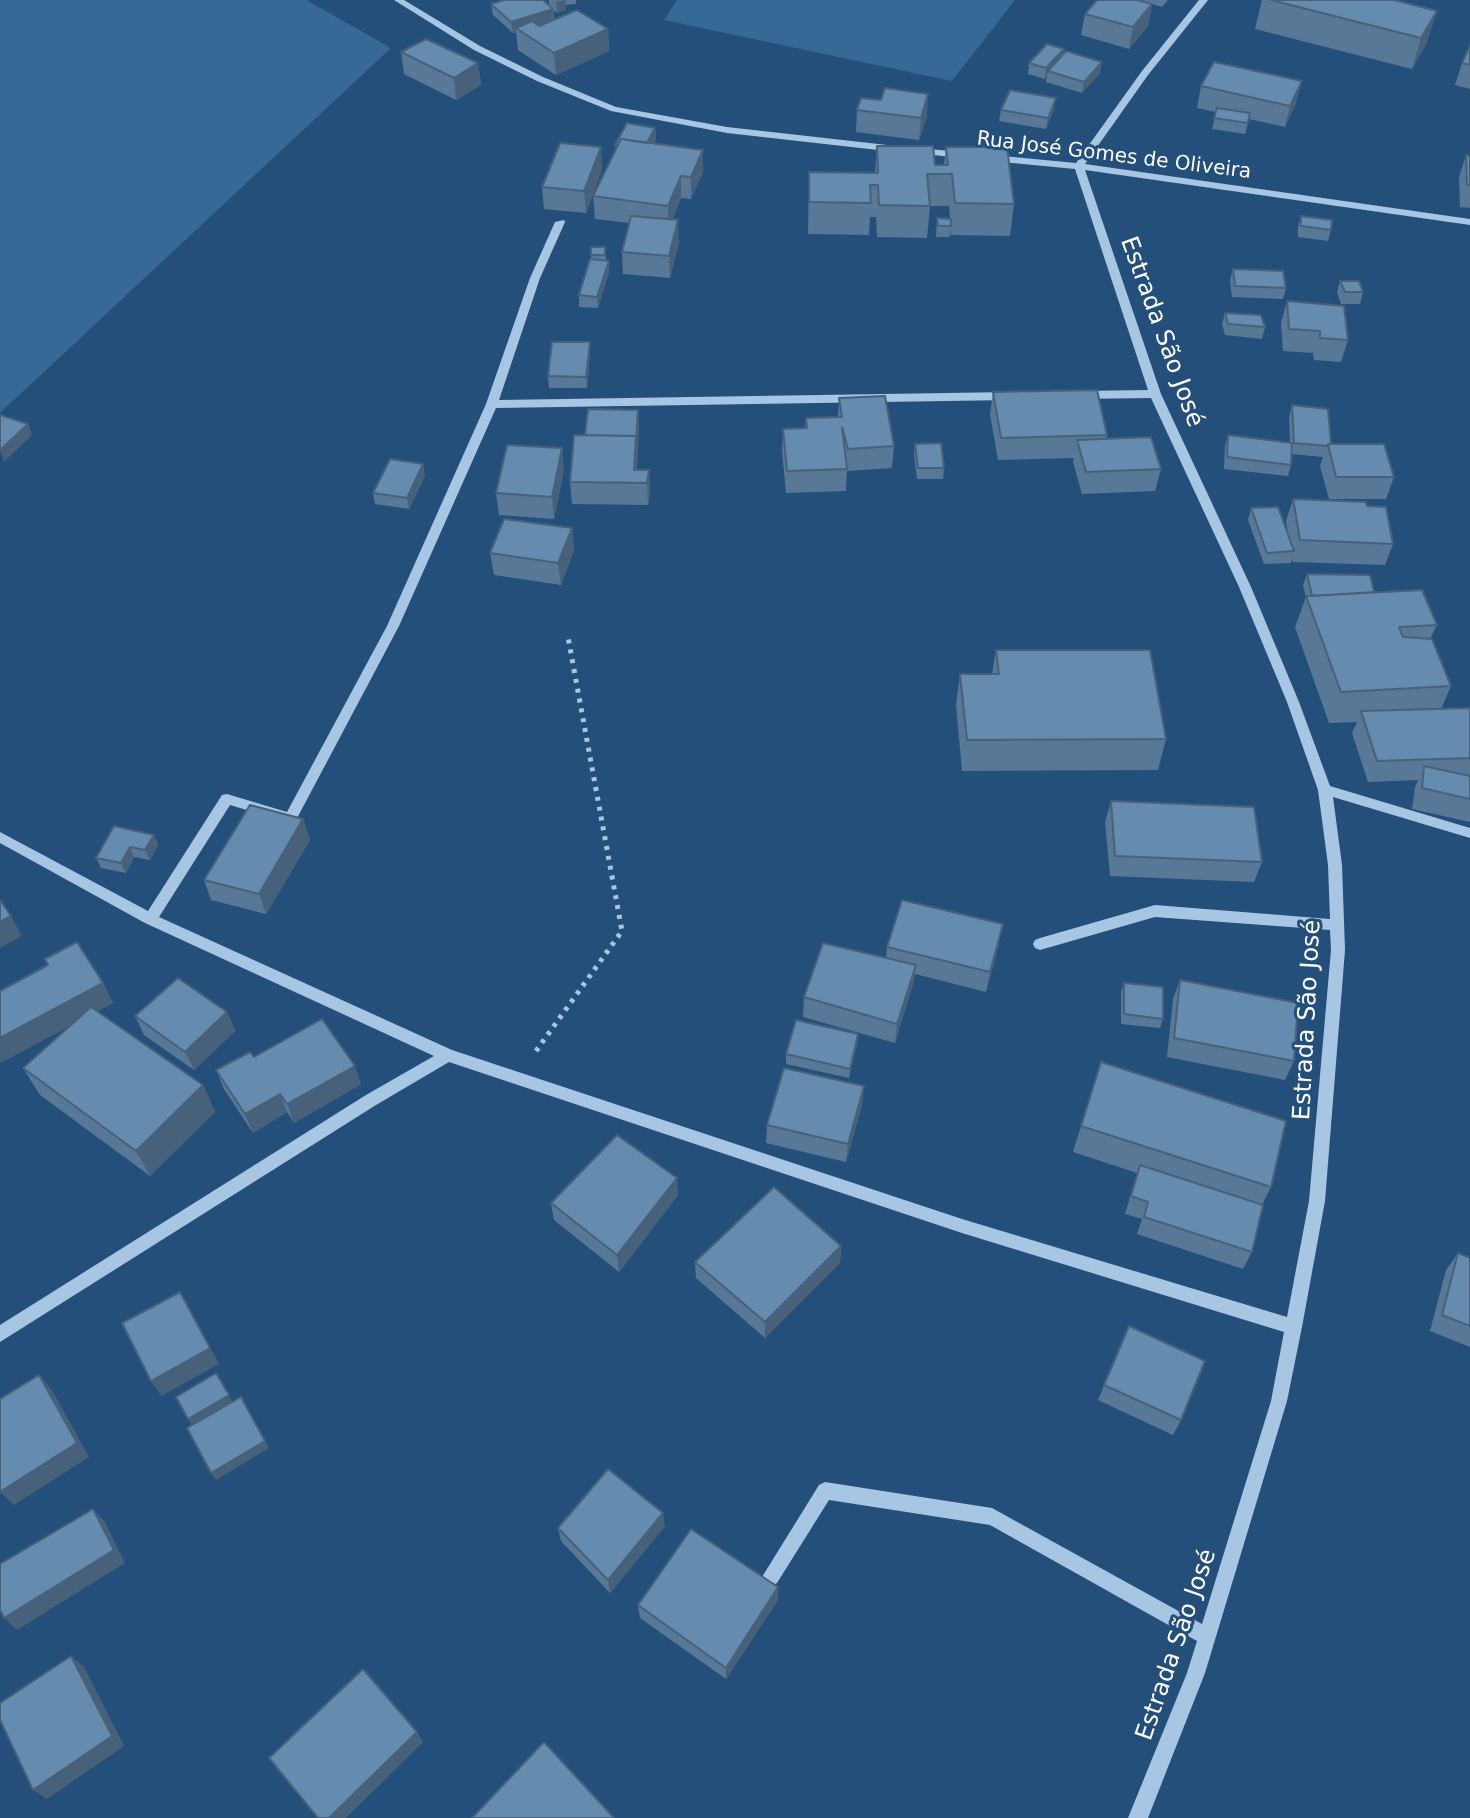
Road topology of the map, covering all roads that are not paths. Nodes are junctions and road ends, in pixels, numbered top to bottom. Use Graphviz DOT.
graph roads {
  1 [pos="398,0"];
  2 [pos="1204,0"];
  3 [pos="968,156"];
  4 [pos="984,157"];
  5 [pos="1079,166"];
  6 [pos="560,222"];
  7 [pos="1470,222"];
  8 [pos="1155,394"];
  9 [pos="1060,395"];
  10 [pos="1029,396"];
  11 [pos="492,404"];
  12 [pos="1325,790"];
  13 [pos="1470,833"];
  14 [pos="0,837"];
  15 [pos="150,919"];
  16 [pos="1337,925"];
  17 [pos="1040,944"];
  18 [pos="448,1055"];
  19 [pos="1294,1327"];
  20 [pos="0,1334"];
  21 [pos="771,1577"];
  22 [pos="1206,1636"];
  23 [pos="1138,1818"];
  1 -- 3 [label="street, Rua José Gomes de Oliveira"];
  2 -- 5 [label="street"];
  4 -- 5 [label="street, Rua José Gomes de Oliveira"];
  5 -- 7 [label="street, Rua José Gomes de Oliveira"];
  5 -- 8 [label="street, Estrada São José"];
  6 -- 11 [label="street"];
  8 -- 9 [label="street"];
  8 -- 12 [label="street, Estrada São José"];
  10 -- 11 [label="street"];
  11 -- 15 [label="street"];
  12 -- 13 [label="street"];
  12 -- 16 [label="street, Estrada São José"];
  14 -- 15 [label="street"];
  15 -- 18 [label="street"];
  16 -- 17 [label="street"];
  16 -- 19 [label="street, Estrada São José"];
  18 -- 19 [label="street"];
  18 -- 20 [label="street"];
  19 -- 22 [label="street, Estrada São José"];
  21 -- 22 [label="street"];
  22 -- 23 [label="street, Estrada São José"];
}
